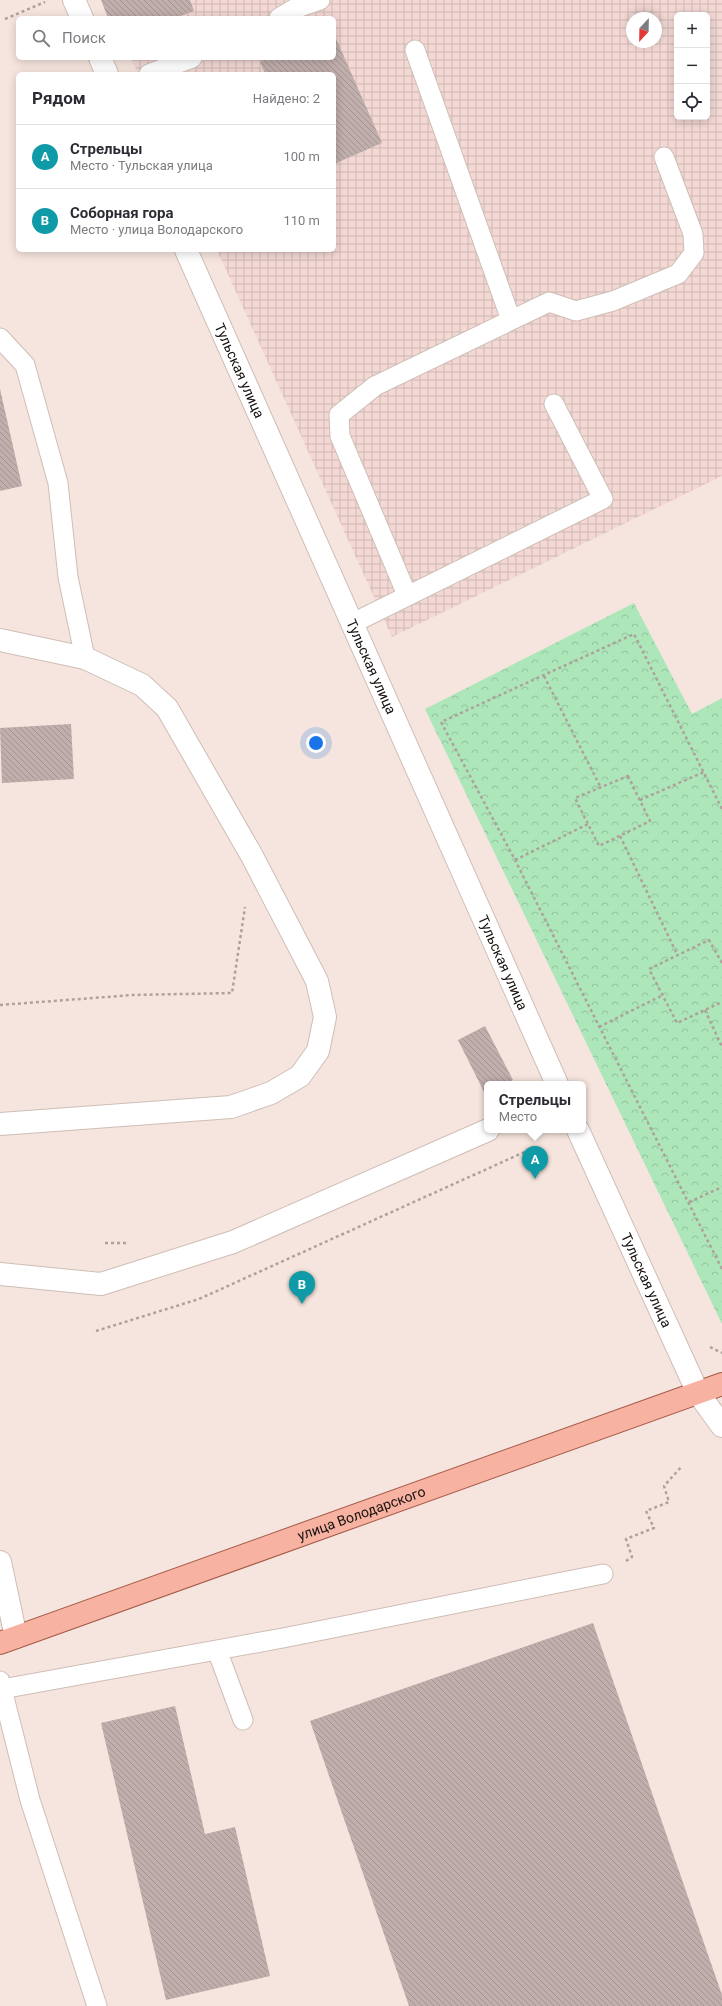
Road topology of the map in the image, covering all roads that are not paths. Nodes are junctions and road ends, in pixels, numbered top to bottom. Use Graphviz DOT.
graph roads {
  1 [pos="74,0"];
  2 [pos="320,0"];
  3 [pos="81,16"];
  4 [pos="282,16"];
  5 [pos="416,50"];
  6 [pos="101,60"];
  7 [pos="187,60"];
  8 [pos="106,72"];
  9 [pos="154,72"];
  10 [pos="664,157"];
  11 [pos="187,252"];
  12 [pos="511,320"];
  13 [pos="0,338"];
  14 [pos="554,404"];
  15 [pos="407,595"];
  16 [pos="353,623"];
  17 [pos="0,640"];
  18 [pos="85,658"];
  19 [pos="556,1081"];
  20 [pos="0,1124"];
  21 [pos="484,1132"];
  22 [pos="579,1133"];
  23 [pos="0,1274"];
  24 [pos="722,1384"];
  25 [pos="698,1393"];
  26 [pos="722,1426"];
  27 [pos="0,1562"];
  28 [pos="603,1574"];
  29 [pos="8,1640"];
  30 [pos="217,1650"];
  31 [pos="1,1685"];
  32 [pos="243,1720"];
  33 [pos="97,2006"];
  1 -- 3 [label="street"];
  2 -- 4 [label="lane"];
  5 -- 12 [label="lane"];
  6 -- 8 [label="street"];
  7 -- 9 [label="lane"];
  10 -- 12 [label="lane"];
  11 -- 16 [label="street, Тульская улица"];
  12 -- 15 [label="lane"];
  13 -- 18 [label="lane"];
  14 -- 15 [label="lane"];
  15 -- 16 [label="lane"];
  16 -- 19 [label="street, Тульская улица"];
  17 -- 18 [label="street"];
  18 -- 20 [label="street"];
  21 -- 23 [label="street"];
  22 -- 25 [label="street, Тульская улица"];
  24 -- 25 [label="main road, улица Володарского"];
  25 -- 26 [label="street, Тульская улица"];
  25 -- 29 [label="main road, улица Володарского"];
  27 -- 29 [label="street"];
  28 -- 30 [label="lane"];
  30 -- 31 [label="lane"];
  30 -- 32 [label="lane"];
  31 -- 33 [label="lane"];
}
